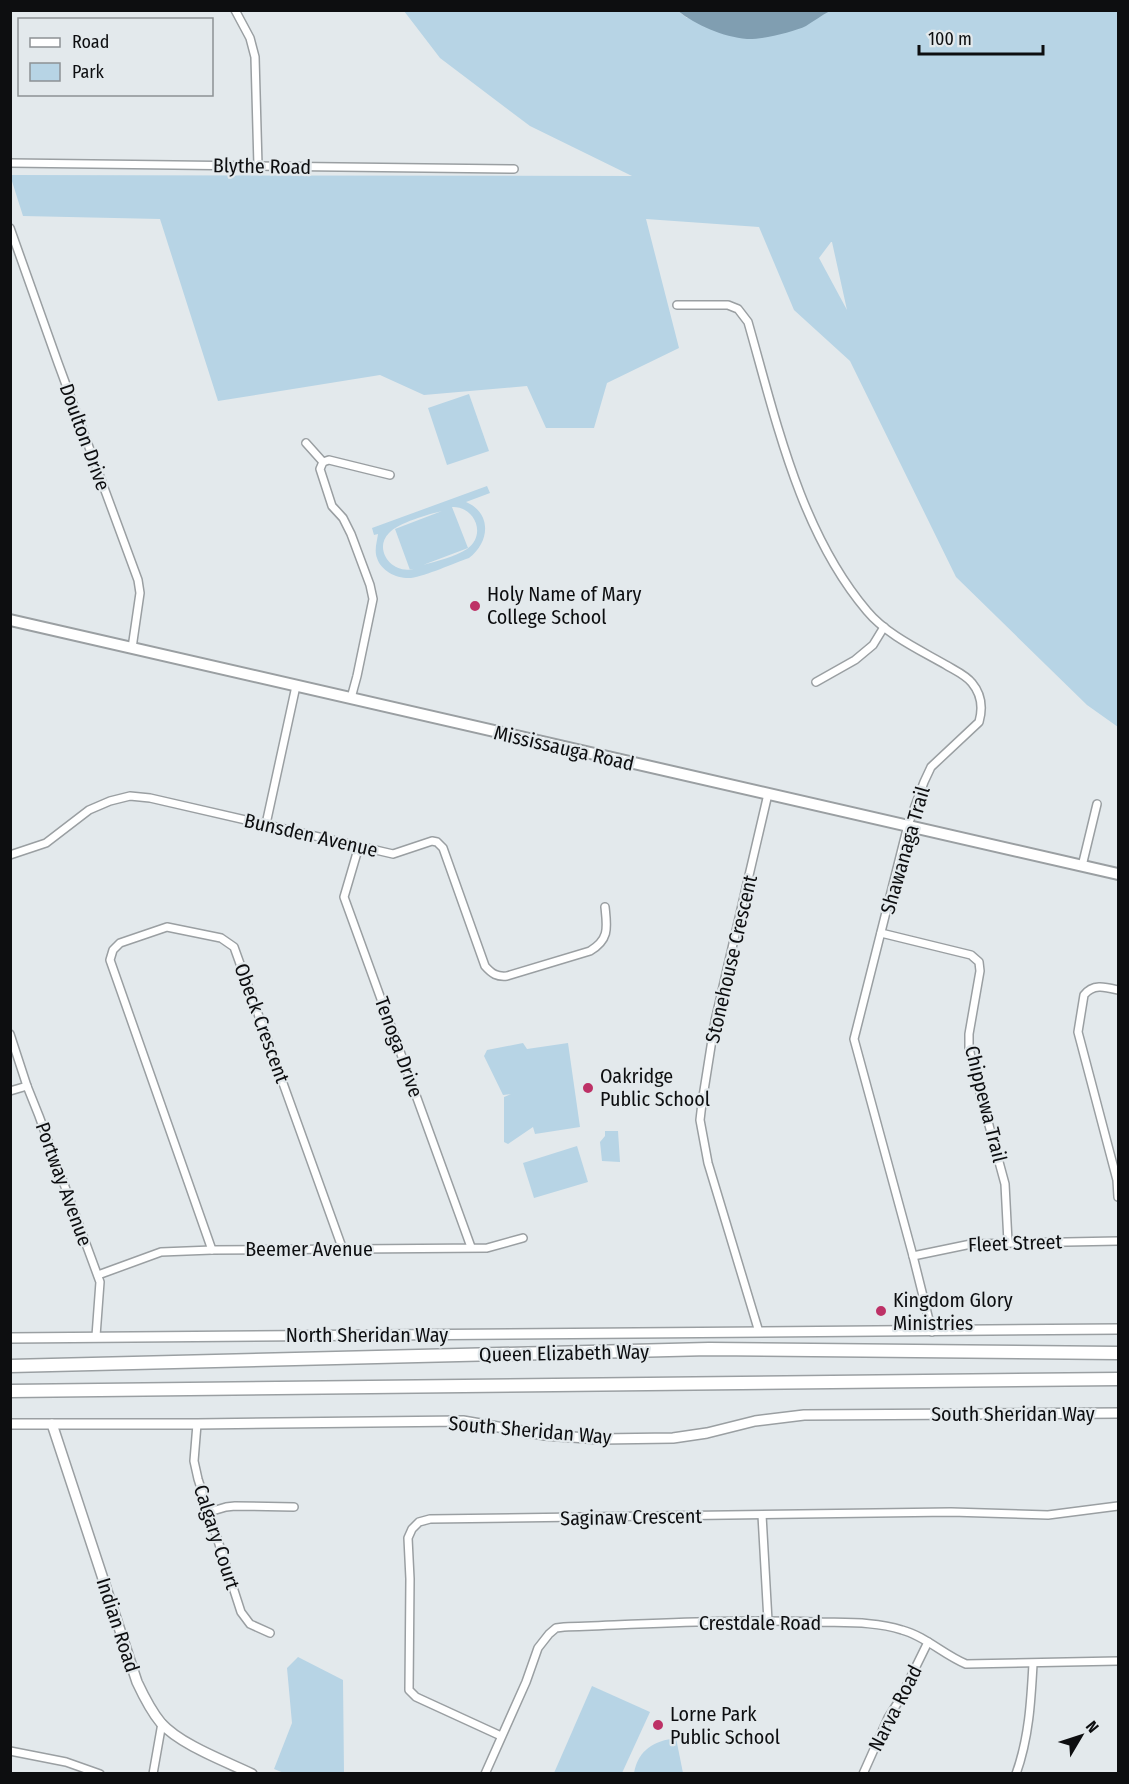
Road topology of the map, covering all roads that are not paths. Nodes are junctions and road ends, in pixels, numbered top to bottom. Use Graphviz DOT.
graph roads {
  1 [pos="235,10"];
  2 [pos="10,163"];
  3 [pos="258,165"];
  4 [pos="514,169"];
  5 [pos="10,228"];
  6 [pos="678,305"];
  7 [pos="306,442"];
  8 [pos="323,462"];
  9 [pos="390,475"];
  10 [pos="10,620"];
  11 [pos="884,627"];
  12 [pos="132,648"];
  13 [pos="816,682"];
  14 [pos="296,686"];
  15 [pos="351,698"];
  16 [pos="768,794"];
  17 [pos="1097,804"];
  18 [pos="266,824"];
  19 [pos="908,825"];
  20 [pos="358,846"];
  21 [pos="10,855"];
  22 [pos="1082,866"];
  23 [pos="1119,874"];
  24 [pos="605,907"];
  25 [pos="881,933"];
  26 [pos="1119,990"];
  27 [pos="10,1034"];
  28 [pos="27,1086"];
  29 [pos="10,1091"];
  30 [pos="1119,1197"];
  31 [pos="523,1238"];
  32 [pos="1119,1241"];
  33 [pos="1008,1242"];
  34 [pos="471,1247"];
  35 [pos="212,1250"];
  36 [pos="343,1250"];
  37 [pos="913,1256"];
  38 [pos="98,1275"];
  39 [pos="1119,1329"];
  40 [pos="759,1332"];
  41 [pos="932,1332"];
  42 [pos="96,1336"];
  43 [pos="10,1338"];
  44 [pos="1119,1353"];
  45 [pos="10,1366"];
  46 [pos="1119,1379"];
  47 [pos="10,1391"];
  48 [pos="1119,1413"];
  49 [pos="10,1424"];
  50 [pos="52,1424"];
  51 [pos="197,1424"];
  52 [pos="1119,1506"];
  53 [pos="294,1507"];
  54 [pos="209,1512"];
  55 [pos="762,1515"];
  56 [pos="768,1621"];
  57 [pos="270,1633"];
  58 [pos="928,1642"];
  59 [pos="1119,1661"];
  60 [pos="1033,1664"];
  61 [pos="162,1723"];
  62 [pos="501,1736"];
  63 [pos="10,1751"];
  64 [pos="100,1773"];
  65 [pos="153,1773"];
  66 [pos="252,1773"];
  67 [pos="485,1773"];
  68 [pos="863,1773"];
  69 [pos="1016,1773"];
  1 -- 3 [label="street"];
  2 -- 3 [label="street, Blythe Road"];
  3 -- 4 [label="street, Blythe Road"];
  5 -- 12 [label="street, Doulton Drive"];
  6 -- 11 [label="street, Shawanaga Trail"];
  7 -- 8 [label="street"];
  8 -- 9 [label="street"];
  8 -- 15 [label="street"];
  10 -- 12 [label="main road, Mississauga Road"];
  11 -- 13 [label="street"];
  11 -- 19 [label="street, Shawanaga Trail"];
  12 -- 14 [label="main road, Mississauga Road"];
  14 -- 15 [label="main road, Mississauga Road"];
  14 -- 18 [label="street"];
  15 -- 16 [label="main road, Mississauga Road"];
  16 -- 19 [label="main road, Mississauga Road"];
  16 -- 40 [label="street, Stonehouse Crescent"];
  17 -- 22 [label="street"];
  18 -- 20 [label="street, Bunsden Avenue"];
  18 -- 21 [label="street, Bunsden Avenue"];
  19 -- 22 [label="main road, Mississauga Road"];
  19 -- 25 [label="street, Shawanaga Trail"];
  20 -- 24 [label="street, Bunsden Avenue"];
  20 -- 34 [label="street, Tenoga Drive"];
  22 -- 23 [label="main road, Mississauga Road"];
  25 -- 33 [label="street, Chippewa Trail"];
  25 -- 37 [label="street, Shawanaga Trail"];
  26 -- 30 [label="street"];
  27 -- 28 [label="street, Portway Avenue"];
  28 -- 29 [label="street"];
  28 -- 38 [label="street, Portway Avenue"];
  31 -- 34 [label="street, Beemer Avenue"];
  32 -- 33 [label="street, Fleet Street"];
  33 -- 37 [label="street, Fleet Street"];
  34 -- 36 [label="street, Beemer Avenue"];
  35 -- 36 [label="street, Beemer Avenue"];
  35 -- 36 [label="street, Obeck Crescent"];
  35 -- 38 [label="street, Beemer Avenue"];
  37 -- 41 [label="street, Shawanaga Trail"];
  38 -- 42 [label="street, Portway Avenue"];
  39 -- 41 [label="street, North Sheridan Way"];
  40 -- 41 [label="street, North Sheridan Way"];
  40 -- 42 [label="street, North Sheridan Way"];
  42 -- 43 [label="street, North Sheridan Way"];
  44 -- 45 [label="highway, Queen Elizabeth Way"];
  46 -- 47 [label="highway, Queen Elizabeth Way"];
  48 -- 51 [label="street, South Sheridan Way"];
  49 -- 50 [label="street, South Sheridan Way"];
  50 -- 51 [label="street, South Sheridan Way"];
  50 -- 61 [label="street, Indian Road"];
  51 -- 54 [label="street, Calgary Court"];
  52 -- 55 [label="street, Saginaw Crescent"];
  53 -- 54 [label="street"];
  54 -- 57 [label="street, Calgary Court"];
  55 -- 56 [label="street"];
  55 -- 62 [label="street, Saginaw Crescent"];
  56 -- 58 [label="street, Crestdale Road"];
  56 -- 62 [label="street, Crestdale Road"];
  58 -- 60 [label="street, Crestdale Road"];
  58 -- 68 [label="street, Narva Road"];
  59 -- 60 [label="street, Crestdale Road"];
  60 -- 69 [label="street"];
  61 -- 65 [label="street"];
  61 -- 66 [label="street, Indian Road"];
  62 -- 67 [label="street, Crestdale Road"];
  63 -- 64 [label="street"];
}
